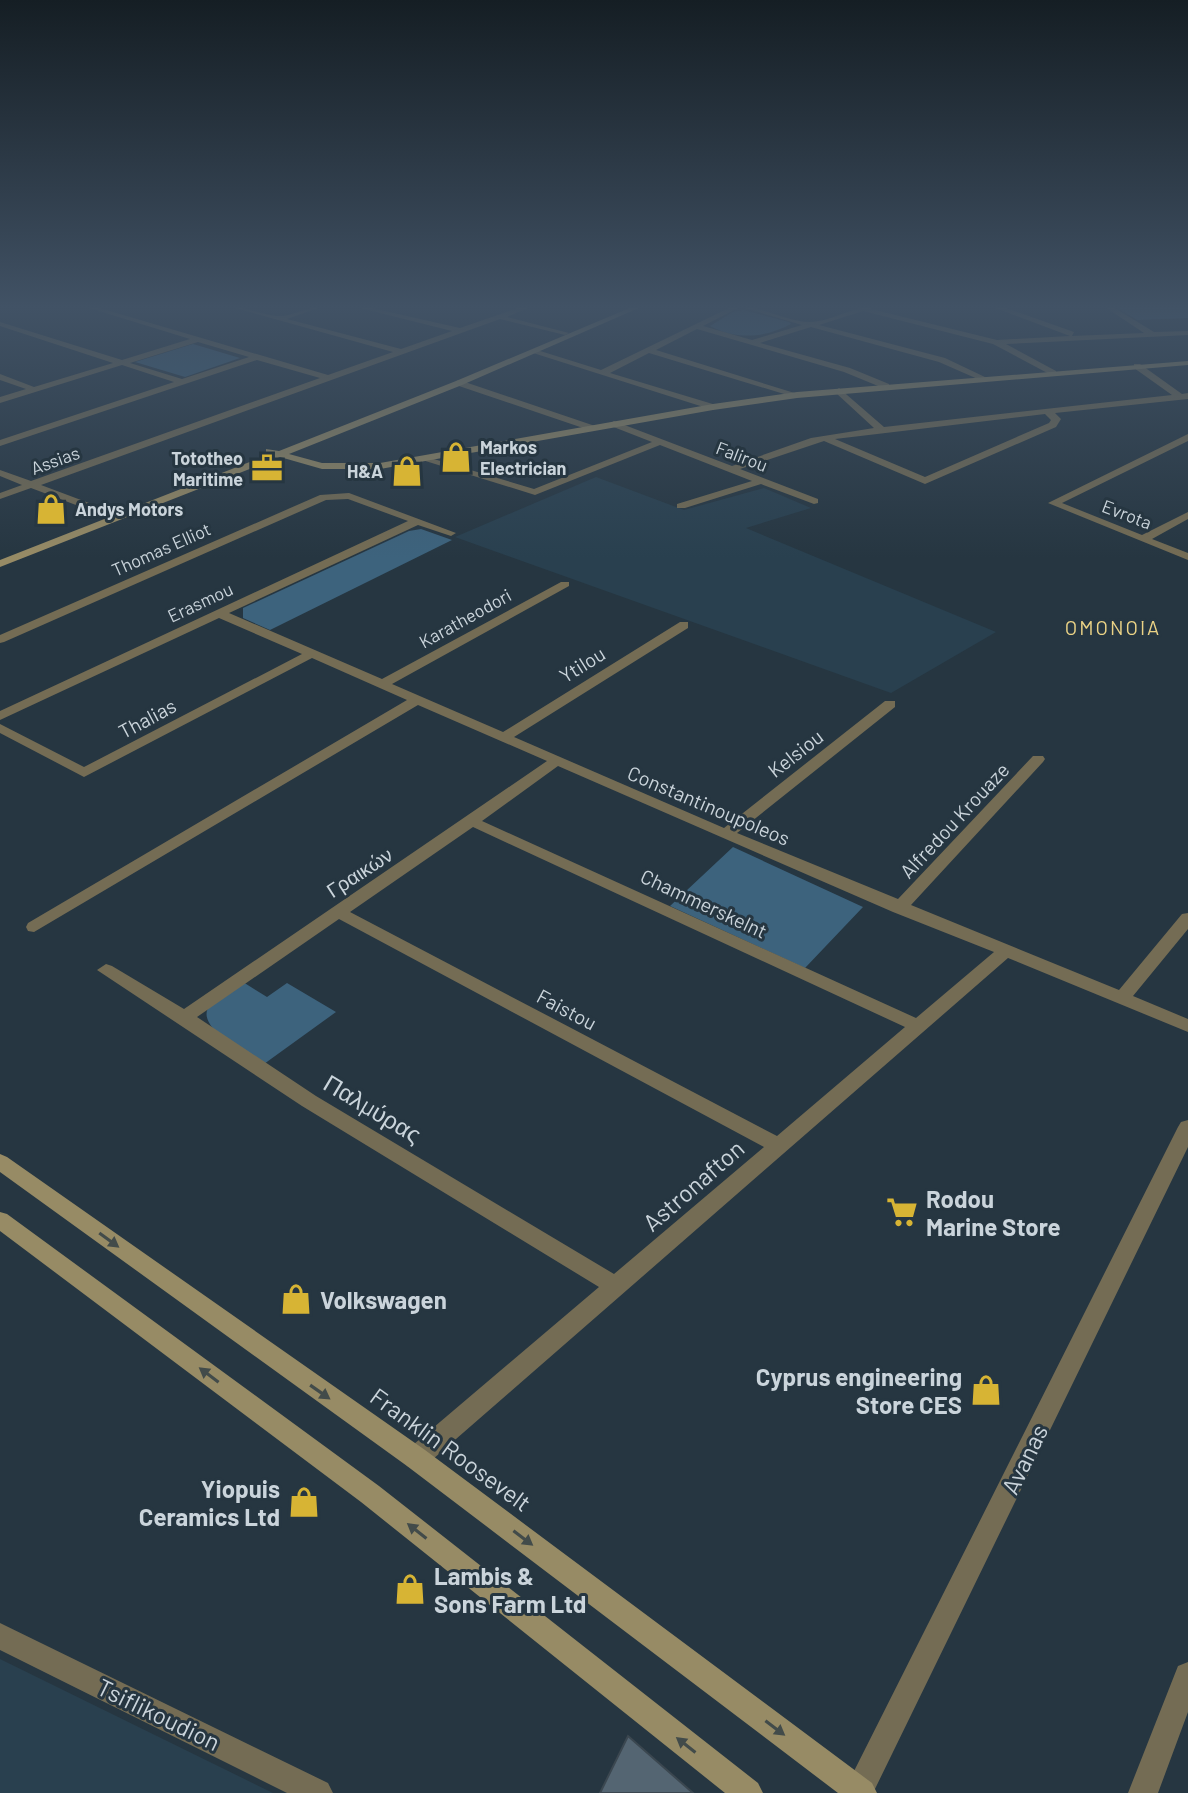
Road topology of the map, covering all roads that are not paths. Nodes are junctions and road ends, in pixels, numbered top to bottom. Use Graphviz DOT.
graph roads {
  1 [pos="33,391"];
  2 [pos="156,391"];
  3 [pos="288,391"];
  4 [pos="425,391"];
  5 [pos="439,391"];
  6 [pos="482,391"];
  7 [pos="660,391"];
  8 [pos="783,391"];
  9 [pos="839,391"];
  10 [pos="842,391"];
  11 [pos="797,395"];
  12 [pos="1184,397"];
  13 [pos="0,400"];
  14 [pos="713,407"];
  15 [pos="1046,411"];
  16 [pos="614,424"];
  17 [pos="592,428"];
  18 [pos="880,428"];
  19 [pos="1188,437"];
  20 [pos="825,438"];
  21 [pos="659,442"];
  22 [pos="0,443"];
  23 [pos="274,453"];
  24 [pos="424,459"];
  25 [pos="732,469"];
  26 [pos="0,473"];
  27 [pos="761,481"];
  28 [pos="32,485"];
  29 [pos="0,496"];
  30 [pos="814,501"];
  31 [pos="681,506"];
  32 [pos="109,514"];
  33 [pos="1188,515"];
  34 [pos="417,521"];
  35 [pos="451,533"];
  36 [pos="1143,539"];
  37 [pos="0,555"];
  38 [pos="1188,557"];
  39 [pos="0,564"];
  40 [pos="565,584"];
  41 [pos="218,613"];
  42 [pos="684,625"];
  43 [pos="0,639"];
  44 [pos="313,653"];
  45 [pos="383,684"];
  46 [pos="418,699"];
  47 [pos="890,704"];
  48 [pos="0,716"];
  49 [pos="0,728"];
  50 [pos="502,738"];
  51 [pos="1038,759"];
  52 [pos="556,761"];
  53 [pos="473,822"];
  54 [pos="726,834"];
  55 [pos="899,908"];
  56 [pos="336,911"];
  57 [pos="1188,918"];
  58 [pos="34,927"];
  59 [pos="1004,952"];
  60 [pos="106,970"];
  61 [pos="1122,998"];
  62 [pos="184,1017"];
  63 [pos="916,1025"];
  64 [pos="1188,1026"];
  65 [pos="1188,1127"];
  66 [pos="778,1145"];
  67 [pos="0,1162"];
  68 [pos="0,1220"];
  69 [pos="616,1286"];
  70 [pos="416,1458"];
  71 [pos="0,1636"];
  72 [pos="1188,1676"];
  73 [pos="860,1792"];
  74 [pos="318,1793"];
  75 [pos="748,1793"];
  76 [pos="1143,1793"];
  1 -- 13 [label="street"];
  2 -- 22 [label="street"];
  3 -- 28 [label="street, Assias"];
  4 -- 23 [label="main road"];
  5 -- 23 [label="main road"];
  6 -- 17 [label="street"];
  7 -- 14 [label="street"];
  8 -- 11 [label="street"];
  9 -- 10 [label="main road"];
  9 -- 11 [label="main road"];
  9 -- 18 [label="street"];
  11 -- 14 [label="main road"];
  12 -- 15 [label="street"];
  14 -- 16 [label="main road"];
  15 -- 18 [label="street"];
  15 -- 20 [label="street"];
  16 -- 17 [label="main road"];
  16 -- 21 [label="street, Falirou"];
  17 -- 24 [label="main road"];
  18 -- 20 [label="street"];
  19 -- 36 [label="street, Evrota"];
  20 -- 25 [label="street"];
  21 -- 24 [label="street"];
  21 -- 25 [label="street, Falirou"];
  23 -- 24 [label="main road"];
  23 -- 32 [label="main road"];
  23 -- 39 [label="main road"];
  25 -- 27 [label="street, Falirou"];
  26 -- 28 [label="street"];
  27 -- 30 [label="street, Falirou"];
  27 -- 31 [label="street"];
  28 -- 29 [label="street, Assias"];
  28 -- 32 [label="street"];
  32 -- 37 [label="main road"];
  33 -- 36 [label="street"];
  34 -- 35 [label="street"];
  34 -- 41 [label="street, Erasmou"];
  34 -- 43 [label="street, Thomas Elliot"];
  36 -- 38 [label="street, Evrota"];
  40 -- 45 [label="street, Karatheodori"];
  41 -- 44 [label="street, Constantinoupoleos"];
  41 -- 48 [label="street, Erasmou"];
  42 -- 50 [label="street, Ytilou"];
  44 -- 45 [label="street, Constantinoupoleos"];
  44 -- 49 [label="street, Thalias"];
  45 -- 46 [label="street, Constantinoupoleos"];
  46 -- 50 [label="street, Constantinoupoleos"];
  46 -- 58 [label="street"];
  47 -- 54 [label="street, Kelsiou"];
  50 -- 52 [label="street, Constantinoupoleos"];
  51 -- 55 [label="street, Alfredou Krouaze"];
  52 -- 53 [label="street, Γραικών"];
  52 -- 54 [label="street, Constantinoupoleos"];
  53 -- 56 [label="street, Γραικών"];
  53 -- 63 [label="street, Chammerskelnt"];
  54 -- 55 [label="street, Constantinoupoleos"];
  55 -- 59 [label="street, Constantinoupoleos"];
  56 -- 62 [label="street, Γραικών"];
  56 -- 66 [label="street, Faistou"];
  57 -- 61 [label="street"];
  59 -- 61 [label="street, Constantinoupoleos"];
  59 -- 63 [label="street, Astronafton"];
  60 -- 62 [label="street, Παλμύρας"];
  61 -- 64 [label="street, Constantinoupoleos"];
  62 -- 69 [label="street, Παλμύρας"];
  63 -- 66 [label="street, Astronafton"];
  65 -- 73 [label="street, Avanas"];
  66 -- 69 [label="street, Astronafton"];
  67 -- 70 [label="main road, Franklin Roosevelt, one-way"];
  75 -- 68 [label="main road, one-way"];
  69 -- 70 [label="street, Astronafton"];
  70 -- 73 [label="main road, Franklin Roosevelt, one-way"];
  71 -- 74 [label="street, Tsiflikoudion"];
  72 -- 76 [label="street"];
}
